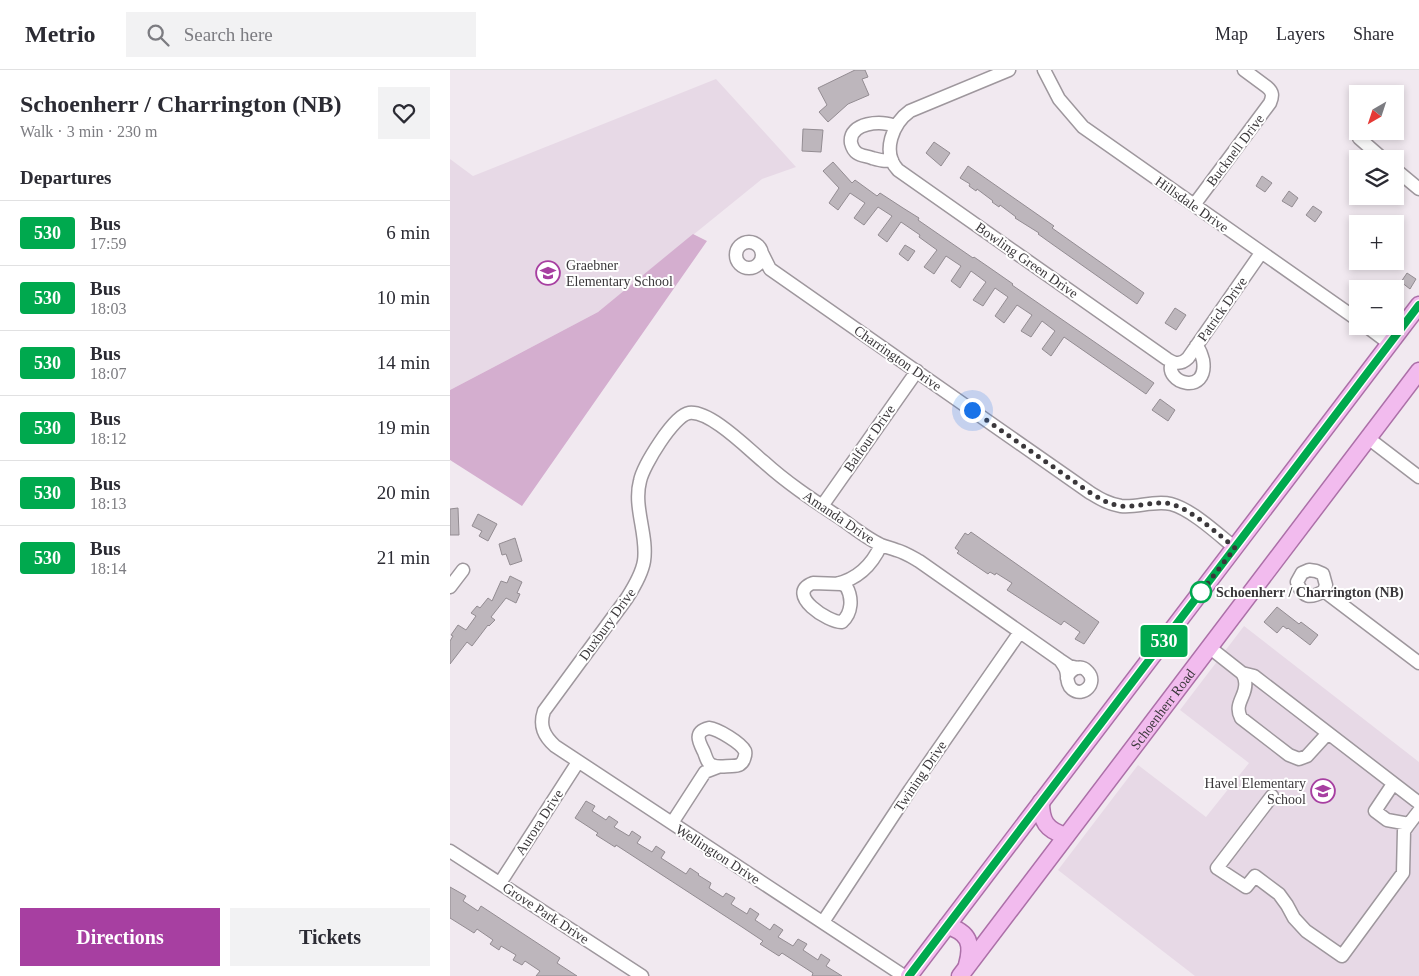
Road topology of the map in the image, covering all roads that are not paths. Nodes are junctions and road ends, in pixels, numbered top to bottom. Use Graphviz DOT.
graph roads {
  1 [pos="1009,70"];
  2 [pos="1044,70"];
  3 [pos="1244,70"];
  4 [pos="896,126"];
  5 [pos="1361,140"];
  6 [pos="1373,150"];
  7 [pos="892,160"];
  8 [pos="1404,176"];
  9 [pos="1419,189"];
  10 [pos="1194,205"];
  11 [pos="762,253"];
  12 [pos="1261,253"];
  13 [pos="753,267"];
  14 [pos="770,269"];
  15 [pos="1419,305"];
  16 [pos="1349,314"];
  17 [pos="1378,335"];
  18 [pos="1390,344"];
  19 [pos="1196,346"];
  20 [pos="1177,362"];
  21 [pos="917,371"];
  22 [pos="1419,371"];
  23 [pos="689,412"];
  24 [pos="1368,438"];
  25 [pos="1419,477"];
  26 [pos="822,506"];
  27 [pos="881,545"];
  28 [pos="1235,548"];
  29 [pos="463,570"];
  30 [pos="852,579"];
  31 [pos="836,584"];
  32 [pos="450,587"];
  33 [pos="1324,591"];
  34 [pos="850,596"];
  35 [pos="1020,632"];
  36 [pos="1209,647"];
  37 [pos="1060,660"];
  38 [pos="1419,663"];
  39 [pos="1078,668"];
  40 [pos="1242,673"];
  41 [pos="1067,678"];
  42 [pos="541,724"];
  43 [pos="1328,733"];
  44 [pos="706,757"];
  45 [pos="578,762"];
  46 [pos="718,767"];
  47 [pos="705,772"];
  48 [pos="1394,784"];
  49 [pos="1272,796"];
  50 [pos="1041,802"];
  51 [pos="1419,804"];
  52 [pos="1419,811"];
  53 [pos="672,823"];
  54 [pos="1409,824"];
  55 [pos="1066,836"];
  56 [pos="450,851"];
  57 [pos="500,883"];
  58 [pos="823,922"];
  59 [pos="947,926"];
  60 [pos="963,972"];
  61 [pos="642,976"];
  62 [pos="904,976"];
  63 [pos="909,976"];
  1 -- 4 [label="street"];
  2 -- 10 [label="street, Hillsdale Drive"];
  3 -- 10 [label="street, Bucknell Drive"];
  4 -- 7 [label="street"];
  4 -- 7 [label="street"];
  5 -- 6 [label="street"];
  7 -- 20 [label="street, Bowling Green Drive"];
  8 -- 9 [label="street"];
  10 -- 12 [label="street, Hillsdale Drive"];
  11 -- 13 [label="street"];
  11 -- 13 [label="street, Charrington Drive"];
  11 -- 14 [label="street, Charrington Drive"];
  12 -- 16 [label="street, Hillsdale Drive"];
  12 -- 19 [label="street, Patrick Drive"];
  13 -- 14 [label="street, Charrington Drive"];
  14 -- 21 [label="street, Charrington Drive"];
  15 -- 18 [label="main road"];
  17 -- 18 [label="street"];
  18 -- 28 [label="main road"];
  19 -- 20 [label="street, Patrick Drive"];
  19 -- 20 [label="street"];
  21 -- 26 [label="street, Balfour Drive"];
  21 -- 28 [label="street, Charrington Drive"];
  22 -- 24 [label="main road, Schoenherr Road"];
  23 -- 26 [label="street, Amanda Drive"];
  23 -- 42 [label="street, Duxbury Drive"];
  24 -- 25 [label="street"];
  24 -- 36 [label="main road, Schoenherr Road"];
  26 -- 27 [label="street, Amanda Drive"];
  27 -- 30 [label="street"];
  27 -- 35 [label="street, Amanda Drive"];
  28 -- 50 [label="main road"];
  29 -- 32 [label="street"];
  30 -- 31 [label="street"];
  30 -- 34 [label="street"];
  31 -- 34 [label="street"];
  31 -- 34 [label="street"];
  33 -- 38 [label="street"];
  35 -- 37 [label="street, Amanda Drive"];
  35 -- 58 [label="street, Twining Drive"];
  36 -- 40 [label="street"];
  36 -- 55 [label="main road, Schoenherr Road"];
  37 -- 39 [label="street, Amanda Drive"];
  37 -- 41 [label="street"];
  39 -- 41 [label="street"];
  39 -- 41 [label="street"];
  40 -- 43 [label="street"];
  40 -- 43 [label="street"];
  42 -- 45 [label="street, Wellington Drive"];
  43 -- 48 [label="street"];
  44 -- 46 [label="street"];
  44 -- 46 [label="street"];
  44 -- 47 [label="street"];
  45 -- 53 [label="street, Wellington Drive"];
  45 -- 57 [label="street, Aurora Drive"];
  46 -- 47 [label="street"];
  47 -- 53 [label="street"];
  48 -- 51 [label="street"];
  48 -- 54 [label="street"];
  49 -- 54 [label="street"];
  50 -- 55 [label="main road"];
  50 -- 59 [label="main road"];
  52 -- 54 [label="street"];
  53 -- 58 [label="street, Wellington Drive"];
  55 -- 60 [label="main road, Schoenherr Road"];
  56 -- 57 [label="street, Grove Park Drive"];
  57 -- 61 [label="street, Grove Park Drive"];
  58 -- 62 [label="street, Wellington Drive"];
  59 -- 60 [label="main road"];
  59 -- 63 [label="main road"];
}
